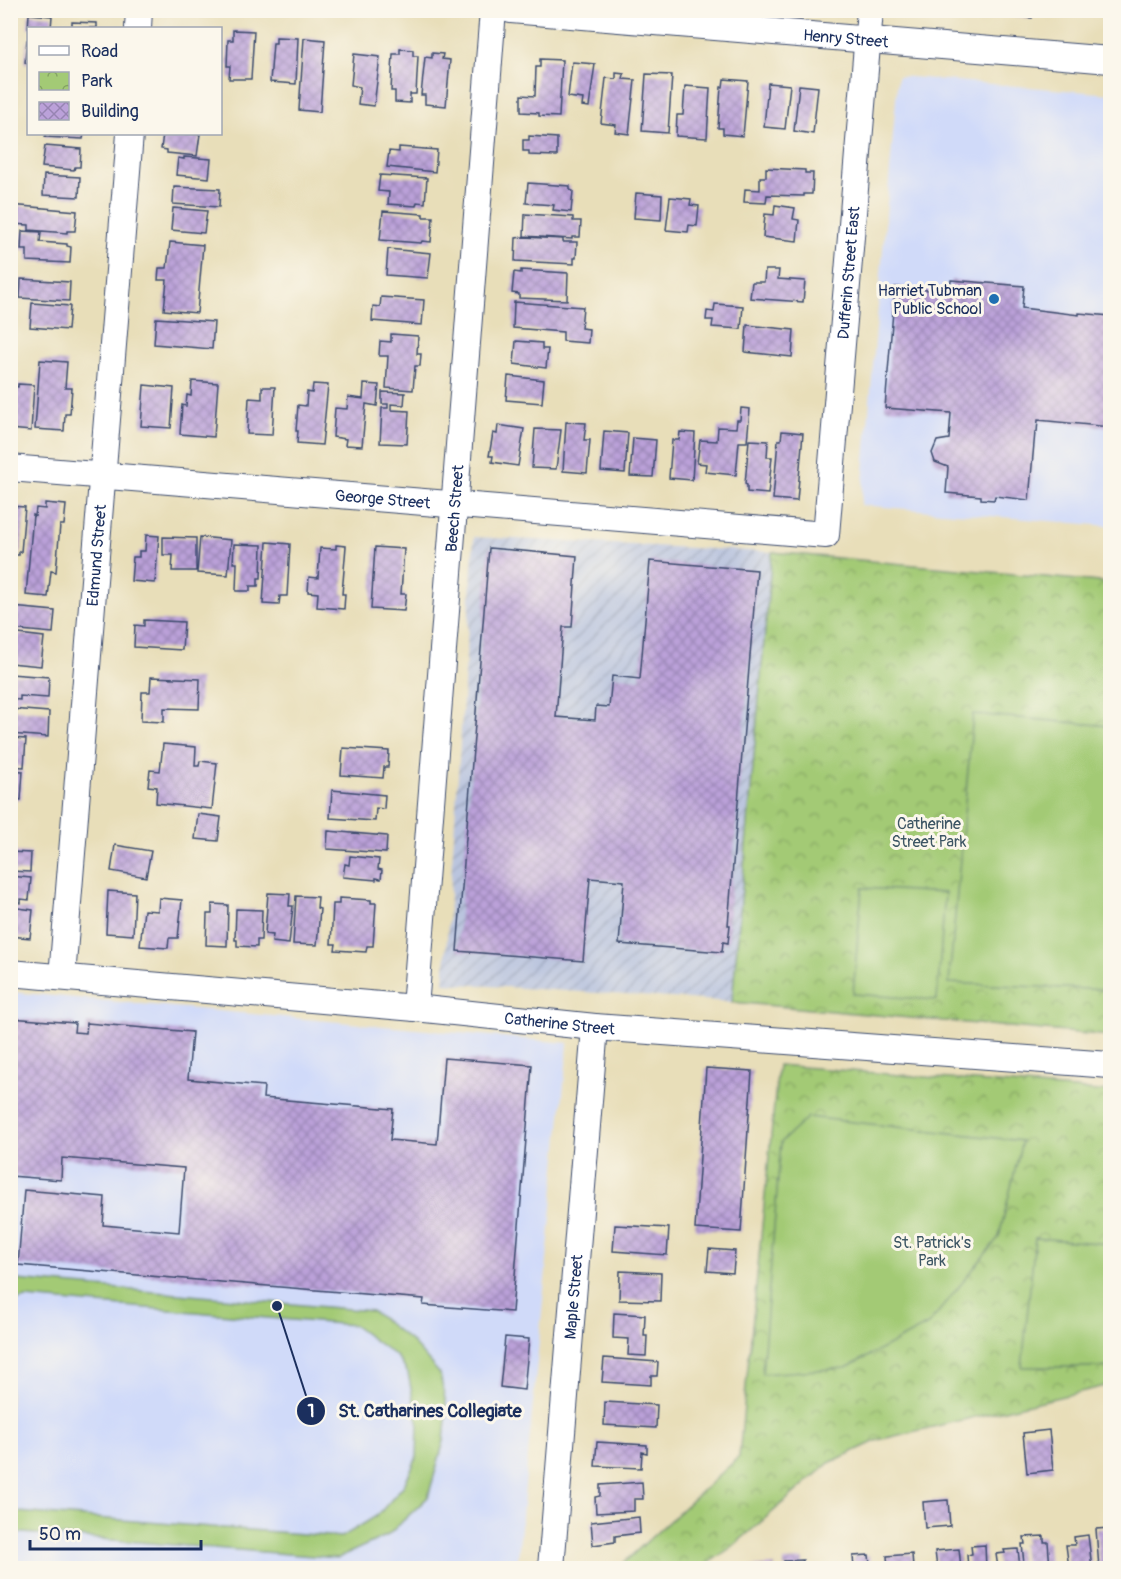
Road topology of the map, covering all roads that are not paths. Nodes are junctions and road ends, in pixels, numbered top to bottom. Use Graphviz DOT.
graph roads {
  1 [pos="139,10"];
  2 [pos="493,10"];
  3 [pos="511,10"];
  4 [pos="870,10"];
  5 [pos="138,27"];
  6 [pos="868,39"];
  7 [pos="1110,60"];
  8 [pos="130,135"];
  9 [pos="10,468"];
  10 [pos="103,477"];
  11 [pos="455,505"];
  12 [pos="826,535"];
  13 [pos="10,973"];
  14 [pos="62,977"];
  15 [pos="415,1008"];
  16 [pos="596,1027"];
  17 [pos="1110,1065"];
  18 [pos="551,1569"];
  1 -- 5 [label="street"];
  2 -- 11 [label="street, Beech Street"];
  3 -- 6 [label="street, Henry Street"];
  4 -- 6 [label="street, Dufferin Street East"];
  6 -- 7 [label="street, Henry Street"];
  6 -- 12 [label="street, Dufferin Street East"];
  8 -- 10 [label="street, Edmund Street"];
  9 -- 10 [label="street, George Street"];
  10 -- 11 [label="street, George Street"];
  10 -- 14 [label="street, Edmund Street"];
  11 -- 12 [label="street, George Street"];
  11 -- 15 [label="street, Beech Street"];
  13 -- 14 [label="street, Catherine Street"];
  14 -- 15 [label="street, Catherine Street"];
  15 -- 16 [label="street, Catherine Street"];
  16 -- 17 [label="street, Catherine Street"];
  16 -- 18 [label="street, Maple Street"];
}
